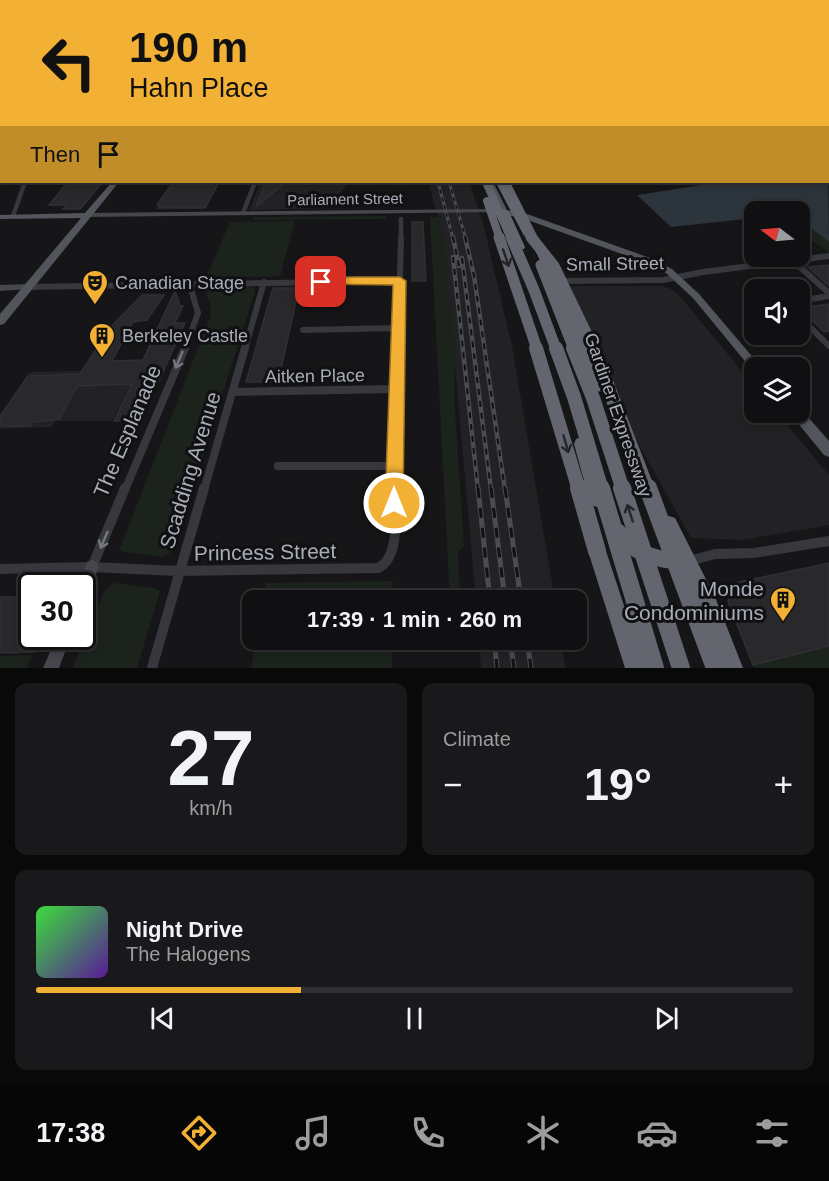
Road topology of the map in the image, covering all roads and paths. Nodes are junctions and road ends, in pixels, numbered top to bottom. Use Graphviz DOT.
graph roads {
  1 [pos="25,183"];
  2 [pos="113,183"];
  3 [pos="255,183"];
  4 [pos="485,183"];
  5 [pos="485,183"];
  6 [pos="490,183"];
  7 [pos="501,183"];
  8 [pos="507,183"];
  9 [pos="504,212"];
  10 [pos="243,213"];
  11 [pos="87,215"];
  12 [pos="0,216"];
  13 [pos="13,216"];
  14 [pos="524,216"];
  15 [pos="401,219"];
  16 [pos="527,233"];
  17 [pos="829,256"];
  18 [pos="810,258"];
  19 [pos="744,266"];
  20 [pos="799,267"];
  21 [pos="677,277"];
  22 [pos="400,281"];
  23 [pos="555,281"];
  24 [pos="264,282"];
  25 [pos="190,286"];
  26 [pos="27,287"];
  27 [pos="0,288"];
  28 [pos="829,295"];
  29 [pos="810,299"];
  30 [pos="0,321"];
  31 [pos="810,325"];
  32 [pos="398,328"];
  33 [pos="303,330"];
  34 [pos="825,338"];
  35 [pos="553,342"];
  36 [pos="829,346"];
  37 [pos="747,357"];
  38 [pos="592,368"];
  39 [pos="397,389"];
  40 [pos="233,392"];
  41 [pos="805,423"];
  42 [pos="829,451"];
  43 [pos="278,466"];
  44 [pos="394,466"];
  45 [pos="599,507"];
  46 [pos="829,541"];
  47 [pos="688,561"];
  48 [pos="92,567"];
  49 [pos="0,569"];
  50 [pos="178,571"];
  51 [pos="90,572"];
  52 [pos="58,650"];
  53 [pos="51,668"];
  54 [pos="152,668"];
  55 [pos="635,668"];
  56 [pos="645,668"];
  57 [pos="655,668"];
  58 [pos="681,668"];
  59 [pos="715,668"];
  60 [pos="733,668"];
  1 -- 13 [label="street"];
  2 -- 11 [label="main road"];
  3 -- 10 [label="street"];
  4 -- 55 [label="highway, one-way, bridge"];
  5 -- 57 [label="highway, Gardiner Expressway, bridge"];
  6 -- 9 [label="main road"];
  7 -- 16 [label="highway, Gardiner Expressway, bridge"];
  8 -- 14 [label="highway"];
  9 -- 10 [label="main road, Parliament Street"];
  9 -- 14 [label="main road, Parliament Street"];
  9 -- 35 [label="highway"];
  10 -- 11 [label="main road, Parliament Street"];
  11 -- 13 [label="main road, Parliament Street"];
  11 -- 26 [label="main road"];
  12 -- 13 [label="main road, Parliament Street"];
  14 -- 21 [label="main road, Parliament Street"];
  14 -- 23 [label="highway"];
  15 -- 22 [label="street"];
  58 -- 16 [label="highway, Gardiner Expressway, one-way, bridge"];
  16 -- 59 [label="highway, bridge"];
  17 -- 18 [label="street, Small Street"];
  19 -- 21 [label="street, Small Street"];
  20 -- 28 [label="street"];
  21 -- 23 [label="street, Small Street"];
  21 -- 37 [label="main road, Parliament Street"];
  22 -- 24 [label="street"];
  22 -- 32 [label="street"];
  23 -- 38 [label="highway"];
  24 -- 25 [label="street"];
  24 -- 40 [label="street, Scadding Avenue"];
  25 -- 26 [label="street"];
  25 -- 48 [label="street, The Esplanade, one-way"];
  26 -- 27 [label="main road"];
  26 -- 30 [label="main road"];
  28 -- 29 [label="street"];
  31 -- 34 [label="street"];
  32 -- 33 [label="street"];
  32 -- 39 [label="street"];
  34 -- 36 [label="street"];
  35 -- 38 [label="highway"];
  35 -- 45 [label="highway"];
  38 -- 47 [label="highway"];
  39 -- 40 [label="street, Aitken Place"];
  39 -- 44 [label="street"];
  40 -- 50 [label="street, Scadding Avenue"];
  41 -- 42 [label="main road"];
  43 -- 44 [label="street"];
  44 -- 50 [label="street, Princess Street"];
  45 -- 47 [label="highway"];
  45 -- 56 [label="highway"];
  46 -- 47 [label="street"];
  47 -- 60 [label="highway"];
  48 -- 49 [label="street, Princess Street"];
  48 -- 50 [label="street, Princess Street"];
  48 -- 51 [label="main road, The Esplanade"];
  50 -- 54 [label="street, Scadding Avenue"];
  52 -- 53 [label="main road"];
}
